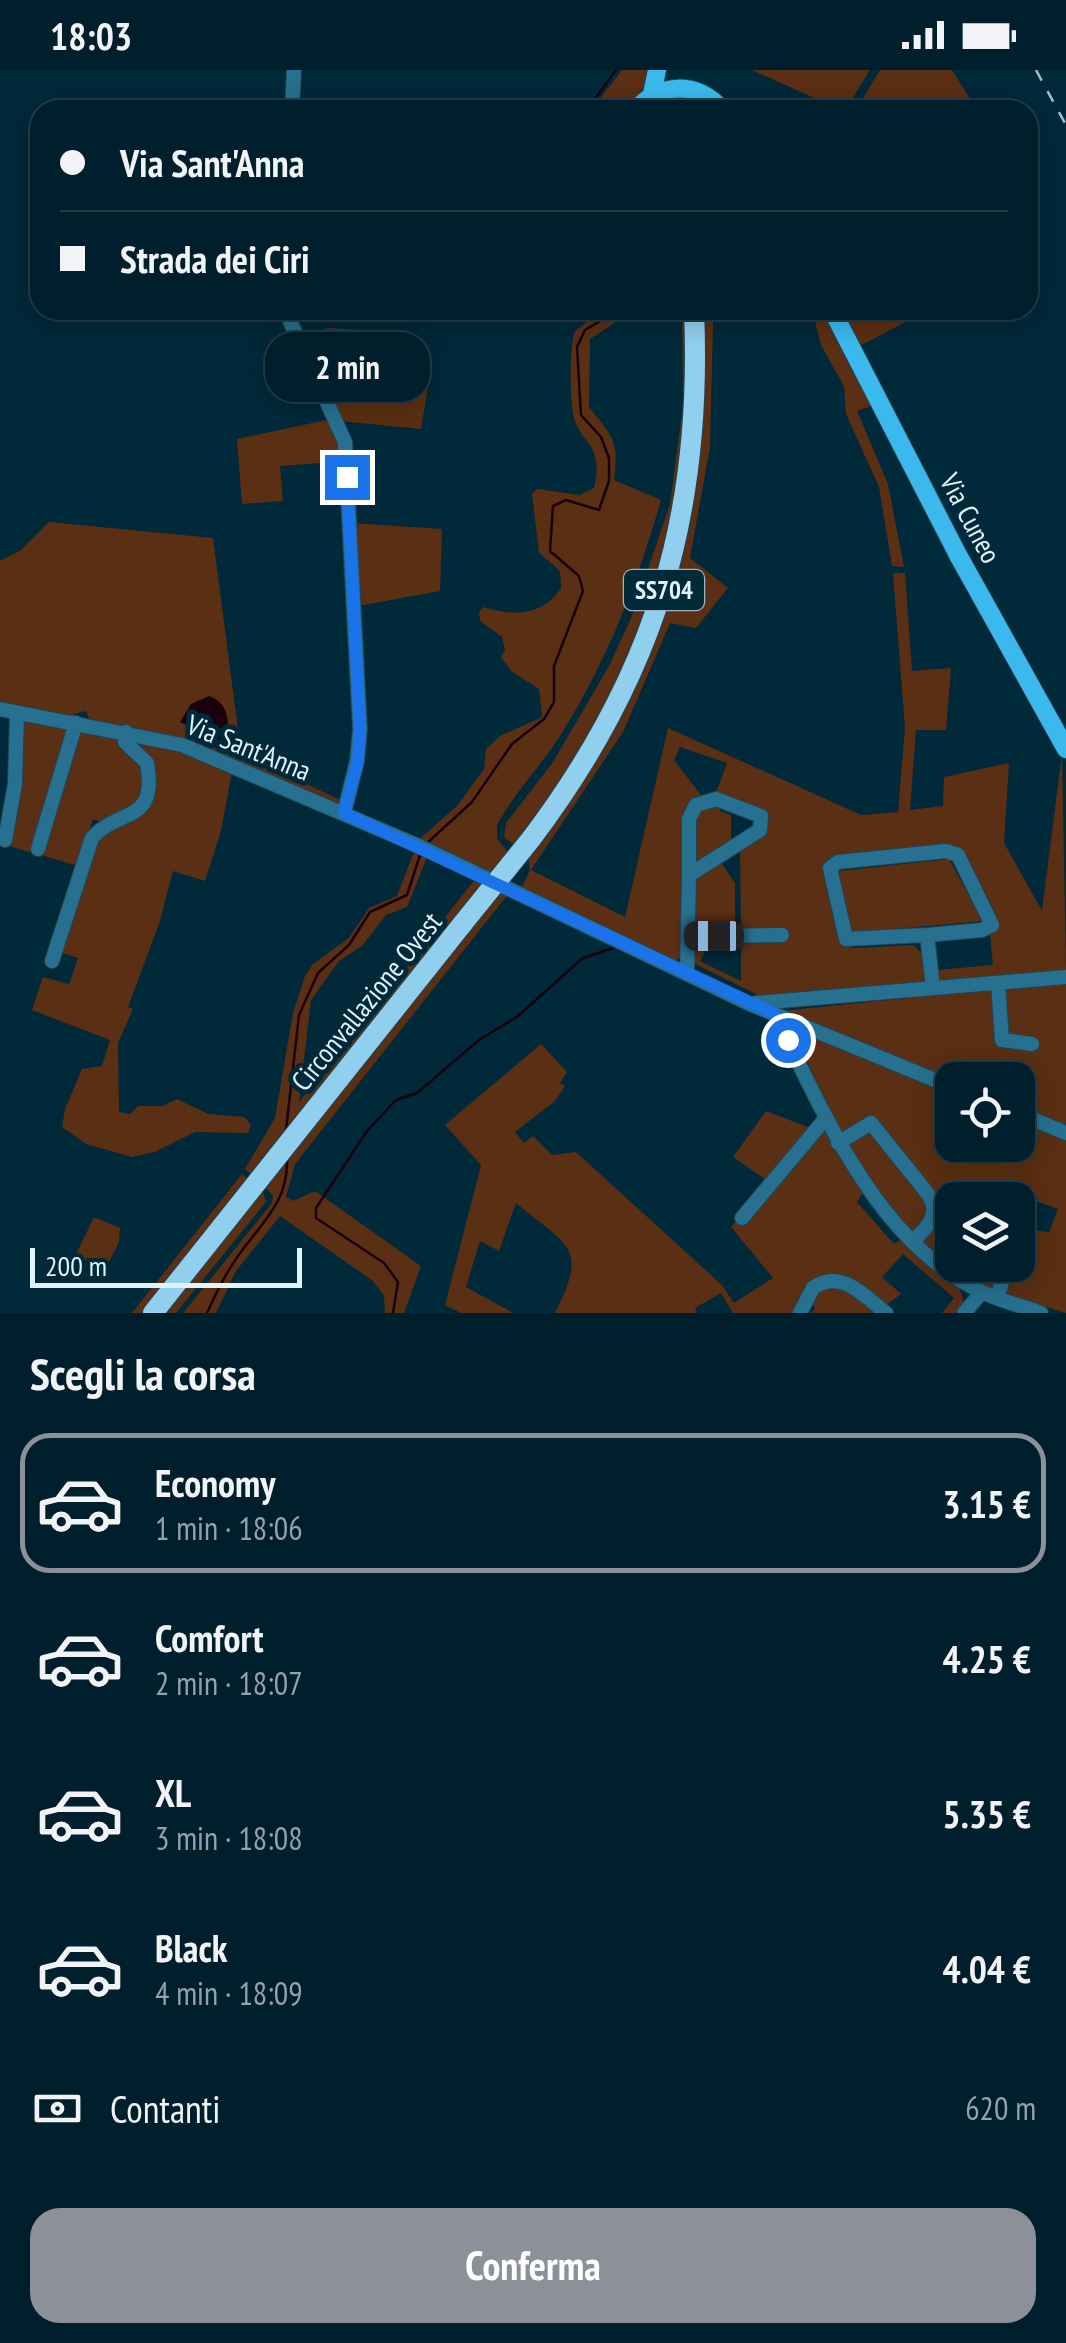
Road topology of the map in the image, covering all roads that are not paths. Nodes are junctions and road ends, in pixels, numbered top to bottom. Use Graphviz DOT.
graph roads {
  1 [pos="294,70"];
  2 [pos="656,70"];
  3 [pos="678,70"];
  4 [pos="690,89"];
  5 [pos="652,94"];
  6 [pos="292,100"];
  7 [pos="646,100"];
  8 [pos="707,100"];
  9 [pos="290,320"];
  10 [pos="694,320"];
  11 [pos="837,320"];
  12 [pos="0,710"];
  13 [pos="16,713"];
  14 [pos="76,723"];
  15 [pos="126,732"];
  16 [pos="1063,738"];
  17 [pos="344,813"];
  18 [pos="5,840"];
  19 [pos="38,849"];
  20 [pos="689,875"];
  21 [pos="782,935"];
  22 [pos="927,935"];
  23 [pos="688,936"];
  24 [pos="52,960"];
  25 [pos="687,974"];
  26 [pos="1066,977"];
  27 [pos="998,983"];
  28 [pos="932,988"];
  29 [pos="750,1004"];
  30 [pos="775,1014"];
  31 [pos="1032,1044"];
  32 [pos="935,1080"];
  33 [pos="826,1118"];
  34 [pos="1035,1120"];
  35 [pos="1066,1132"];
  36 [pos="838,1143"];
  37 [pos="742,1218"];
  38 [pos="914,1240"];
  39 [pos="997,1282"];
  40 [pos="989,1295"];
  41 [pos="153,1313"];
  42 [pos="800,1313"];
  43 [pos="886,1313"];
  44 [pos="964,1313"];
  45 [pos="1041,1313"];
  1 -- 6 [label="street"];
  2 -- 5 [label="main road"];
  3 -- 4 [label="main road"];
  4 -- 5 [label="main road"];
  4 -- 8 [label="main road"];
  5 -- 7 [label="main road"];
  9 -- 17 [label="street"];
  10 -- 41 [label="highway, Circonvallazione Ovest / SS704, bridge"];
  11 -- 16 [label="main road, Via Cuneo"];
  12 -- 13 [label="street, Via Sant'Anna"];
  13 -- 14 [label="street, Via Sant'Anna"];
  13 -- 18 [label="street"];
  14 -- 15 [label="street, Via Sant'Anna"];
  14 -- 19 [label="street"];
  15 -- 17 [label="street, Via Sant'Anna"];
  15 -- 24 [label="street"];
  17 -- 25 [label="street, Via Sant'Anna"];
  20 -- 20 [label="street"];
  20 -- 23 [label="street"];
  21 -- 23 [label="street"];
  22 -- 22 [label="street"];
  22 -- 28 [label="street"];
  23 -- 25 [label="street"];
  25 -- 29 [label="street, Via Sant'Anna"];
  26 -- 27 [label="street"];
  27 -- 28 [label="street"];
  27 -- 31 [label="street"];
  28 -- 29 [label="street"];
  29 -- 30 [label="street, Via Sant'Anna"];
  30 -- 32 [label="street, Via Sant'Anna"];
  30 -- 33 [label="street"];
  33 -- 36 [label="street"];
  33 -- 37 [label="street"];
  34 -- 35 [label="street"];
  36 -- 38 [label="street"];
  36 -- 38 [label="street"];
  38 -- 40 [label="street"];
  39 -- 40 [label="street"];
  40 -- 44 [label="street"];
  40 -- 45 [label="street"];
  42 -- 43 [label="street"];
}
